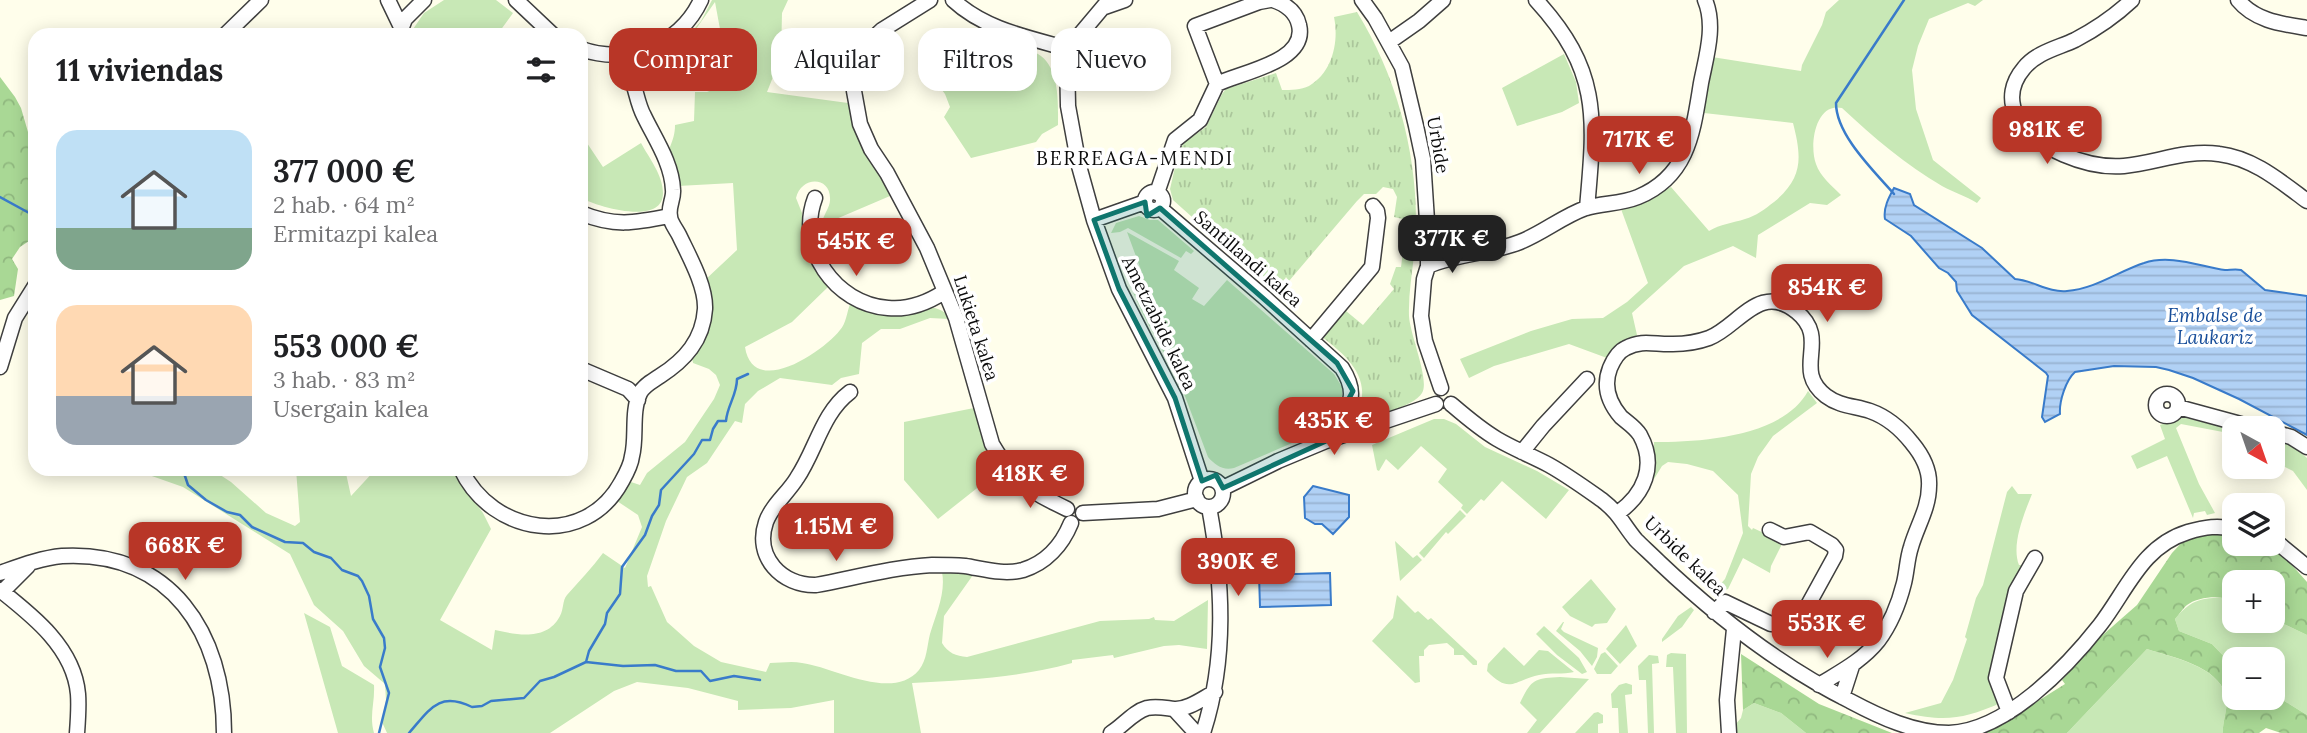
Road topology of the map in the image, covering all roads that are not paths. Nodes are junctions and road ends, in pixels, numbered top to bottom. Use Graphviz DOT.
graph roads {
  1 [pos="261,0"];
  2 [pos="388,0"];
  3 [pos="516,0"];
  4 [pos="701,0"];
  5 [pos="953,0"];
  6 [pos="1125,0"];
  7 [pos="1271,0"];
  8 [pos="1362,0"];
  9 [pos="1443,0"];
  10 [pos="1536,0"];
  11 [pos="1705,0"];
  12 [pos="2132,0"];
  13 [pos="2238,0"];
  14 [pos="420,1"];
  15 [pos="926,1"];
  16 [pos="1107,3"];
  17 [pos="232,28"];
  18 [pos="399,28"];
  19 [pos="401,28"];
  20 [pos="546,28"];
  21 [pos="681,28"];
  22 [pos="1085,28"];
  23 [pos="2307,28"];
  24 [pos="1389,42"];
  25 [pos="1051,45"];
  26 [pos="588,51"];
  27 [pos="609,54"];
  28 [pos="1217,84"];
  29 [pos="635,91"];
  30 [pos="1067,91"];
  31 [pos="1151,197"];
  32 [pos="815,198"];
  33 [pos="2307,201"];
  34 [pos="1373,206"];
  35 [pos="1587,208"];
  36 [pos="588,216"];
  37 [pos="670,216"];
  38 [pos="1094,220"];
  39 [pos="1435,257"];
  40 [pos="944,292"];
  41 [pos="28,297"];
  42 [pos="1311,340"];
  43 [pos="0,367"];
  44 [pos="588,372"];
  45 [pos="1587,379"];
  46 [pos="653,381"];
  47 [pos="617,383"];
  48 [pos="1441,388"];
  49 [pos="850,391"];
  50 [pos="638,400"];
  51 [pos="1436,404"];
  52 [pos="1451,404"];
  53 [pos="2178,407"];
  54 [pos="2222,419"];
  55 [pos="2286,436"];
  56 [pos="1326,441"];
  57 [pos="2307,447"];
  58 [pos="1522,452"];
  59 [pos="465,476"];
  60 [pos="1202,481"];
  61 [pos="1223,488"];
  62 [pos="1203,503"];
  63 [pos="1618,513"];
  64 [pos="1069,516"];
  65 [pos="2222,527"];
  66 [pos="1770,530"];
  67 [pos="2285,549"];
  68 [pos="2035,558"];
  69 [pos="34,562"];
  70 [pos="2307,568"];
  71 [pos="0,573"];
  72 [pos="1,591"];
  73 [pos="1714,612"];
  74 [pos="1734,629"];
  75 [pos="1852,666"];
  76 [pos="1819,685"];
  77 [pos="1215,692"];
  78 [pos="1842,697"];
  79 [pos="1182,711"];
  80 [pos="2009,712"];
  81 [pos="1208,718"];
  82 [pos="77,733"];
  83 [pos="224,733"];
  84 [pos="1111,733"];
  85 [pos="1196,733"];
  86 [pos="1203,733"];
  87 [pos="1729,733"];
  1 -- 17 [label="street"];
  2 -- 18 [label="street"];
  3 -- 20 [label="street"];
  4 -- 21 [label="street"];
  5 -- 25 [label="street"];
  6 -- 16 [label="street"];
  7 -- 28 [label="street"];
  7 -- 28 [label="street"];
  8 -- 24 [label="street, Urbide"];
  9 -- 24 [label="street"];
  10 -- 35 [label="street"];
  11 -- 35 [label="street"];
  12 -- 33 [label="street"];
  13 -- 23 [label="street"];
  14 -- 19 [label="street"];
  15 -- 40 [label="street, Lukieta kalea"];
  16 -- 22 [label="street"];
  24 -- 39 [label="street, Urbide"];
  26 -- 27 [label="street"];
  28 -- 31 [label="street"];
  29 -- 37 [label="street"];
  30 -- 38 [label="street, Ametzabide kalea"];
  31 -- 38 [label="street"];
  31 -- 42 [label="street, Santillandi kalea"];
  32 -- 40 [label="street"];
  34 -- 42 [label="street"];
  35 -- 39 [label="street"];
  36 -- 37 [label="street"];
  37 -- 46 [label="street"];
  38 -- 60 [label="street, Ametzabide kalea"];
  39 -- 48 [label="street"];
  40 -- 64 [label="street, Lukieta kalea"];
  41 -- 43 [label="street"];
  42 -- 56 [label="street, Santillandi kalea"];
  44 -- 47 [label="street"];
  45 -- 58 [label="street"];
  46 -- 47 [label="street"];
  46 -- 50 [label="street"];
  47 -- 50 [label="street"];
  48 -- 51 [label="street"];
  48 -- 52 [label="street"];
  49 -- 64 [label="street"];
  50 -- 59 [label="street"];
  51 -- 52 [label="street"];
  51 -- 56 [label="street"];
  52 -- 58 [label="street, Urbide kalea"];
  53 -- 54 [label="street"];
  55 -- 57 [label="street"];
  56 -- 61 [label="street"];
  58 -- 63 [label="street, Urbide kalea"];
  60 -- 61 [label="street"];
  60 -- 62 [label="street"];
  61 -- 62 [label="street"];
  62 -- 64 [label="street"];
  62 -- 77 [label="street"];
  63 -- 73 [label="street, Urbide kalea"];
  63 -- 75 [label="street"];
  65 -- 80 [label="street, Urbide kalea"];
  66 -- 73 [label="street"];
  67 -- 70 [label="street"];
  68 -- 80 [label="street"];
  69 -- 71 [label="street"];
  69 -- 72 [label="street"];
  69 -- 83 [label="street"];
  72 -- 82 [label="street"];
  73 -- 74 [label="street, Urbide kalea"];
  74 -- 76 [label="street, Urbide kalea"];
  74 -- 87 [label="street"];
  75 -- 76 [label="street"];
  75 -- 78 [label="street"];
  76 -- 78 [label="street, Urbide kalea"];
  77 -- 79 [label="street"];
  77 -- 81 [label="street"];
  78 -- 80 [label="street, Urbide kalea"];
  79 -- 81 [label="street"];
  79 -- 84 [label="street"];
  79 -- 85 [label="street"];
  81 -- 86 [label="street"];
}
